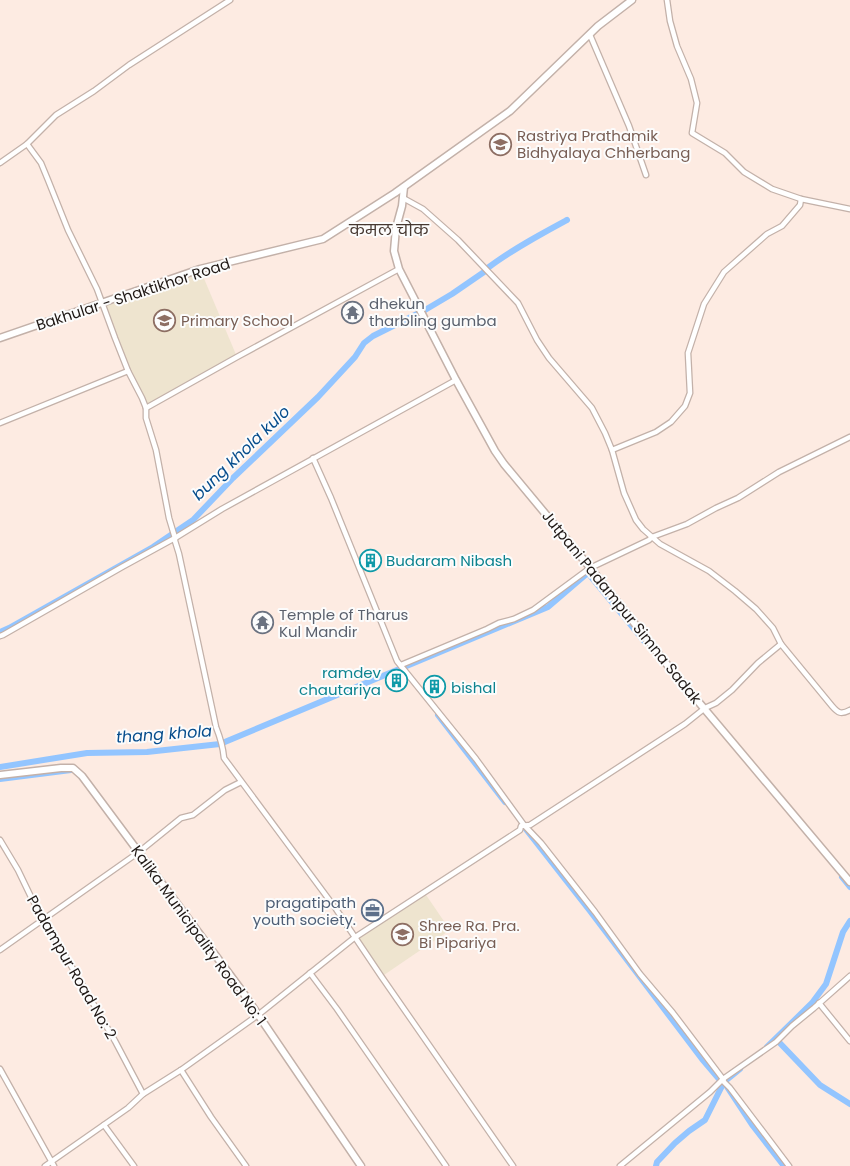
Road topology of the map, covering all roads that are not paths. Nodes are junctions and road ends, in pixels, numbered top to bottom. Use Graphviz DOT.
graph roads {
  1 [pos="230,0"];
  2 [pos="632,0"];
  3 [pos="667,0"];
  4 [pos="590,35"];
  5 [pos="27,144"];
  6 [pos="0,163"];
  7 [pos="646,175"];
  8 [pos="404,187"];
  9 [pos="403,198"];
  10 [pos="801,199"];
  11 [pos="850,209"];
  12 [pos="398,269"];
  13 [pos="103,302"];
  14 [pos="0,338"];
  15 [pos="128,371"];
  16 [pos="456,380"];
  17 [pos="146,408"];
  18 [pos="0,423"];
  19 [pos="850,437"];
  20 [pos="612,450"];
  21 [pos="313,458"];
  22 [pos="175,537"];
  23 [pos="652,537"];
  24 [pos="590,568"];
  25 [pos="0,636"];
  26 [pos="781,644"];
  27 [pos="401,665"];
  28 [pos="704,708"];
  29 [pos="850,710"];
  30 [pos="0,775"];
  31 [pos="241,782"];
  32 [pos="523,826"];
  33 [pos="0,840"];
  34 [pos="139,852"];
  35 [pos="850,882"];
  36 [pos="45,919"];
  37 [pos="354,938"];
  38 [pos="0,950"];
  39 [pos="310,973"];
  40 [pos="850,976"];
  41 [pos="819,1003"];
  42 [pos="258,1014"];
  43 [pos="850,1041"];
  44 [pos="0,1069"];
  45 [pos="181,1070"];
  46 [pos="721,1080"];
  47 [pos="143,1094"];
  48 [pos="104,1125"];
  49 [pos="53,1164"];
  50 [pos="45,1166"];
  51 [pos="134,1166"];
  52 [pos="246,1166"];
  53 [pos="361,1166"];
  54 [pos="446,1166"];
  55 [pos="513,1166"];
  56 [pos="620,1166"];
  57 [pos="789,1166"];
  1 -- 5 [label="street"];
  2 -- 4 [label="street, Bakhular - Shaktikhor Road"];
  3 -- 10 [label="street"];
  4 -- 7 [label="street"];
  4 -- 8 [label="street, Bakhular - Shaktikhor Road"];
  5 -- 6 [label="street"];
  5 -- 13 [label="street"];
  8 -- 9 [label="street, Jutpani Padampur Simna Sadak"];
  8 -- 13 [label="street, Bakhular - Shaktikhor Road"];
  9 -- 12 [label="street, Jutpani Padampur Simna Sadak"];
  9 -- 20 [label="street"];
  10 -- 11 [label="street"];
  10 -- 20 [label="street"];
  12 -- 16 [label="street, Jutpani Padampur Simna Sadak"];
  12 -- 17 [label="street"];
  13 -- 14 [label="street, Bakhular - Shaktikhor Road"];
  13 -- 15 [label="street"];
  15 -- 17 [label="street"];
  15 -- 18 [label="street"];
  16 -- 21 [label="street"];
  16 -- 24 [label="street, Jutpani Padampur Simna Sadak"];
  17 -- 22 [label="street"];
  19 -- 23 [label="street"];
  20 -- 23 [label="street"];
  21 -- 22 [label="street"];
  21 -- 27 [label="street"];
  22 -- 25 [label="street"];
  22 -- 31 [label="street"];
  23 -- 24 [label="street"];
  23 -- 26 [label="street"];
  24 -- 27 [label="street"];
  24 -- 28 [label="street, Jutpani Padampur Simna Sadak"];
  26 -- 28 [label="street"];
  26 -- 29 [label="street"];
  27 -- 32 [label="street"];
  28 -- 32 [label="street"];
  28 -- 35 [label="street, Jutpani Padampur Simna Sadak"];
  30 -- 34 [label="street, Kalika Municipality Road No: 1"];
  31 -- 34 [label="street"];
  31 -- 37 [label="street"];
  32 -- 37 [label="street"];
  32 -- 46 [label="street"];
  33 -- 36 [label="street, Padampur Road No: 2"];
  34 -- 36 [label="street"];
  34 -- 42 [label="street, Kalika Municipality Road No: 1"];
  36 -- 38 [label="street"];
  36 -- 47 [label="street, Padampur Road No: 2"];
  37 -- 39 [label="street"];
  37 -- 55 [label="street"];
  39 -- 42 [label="street"];
  39 -- 54 [label="street"];
  40 -- 41 [label="street"];
  41 -- 43 [label="street"];
  41 -- 46 [label="street"];
  42 -- 45 [label="street"];
  42 -- 53 [label="street, Kalika Municipality Road No: 1"];
  44 -- 49 [label="street"];
  45 -- 47 [label="street"];
  45 -- 52 [label="street"];
  46 -- 56 [label="street"];
  46 -- 57 [label="street"];
  47 -- 48 [label="street"];
  48 -- 49 [label="street"];
  48 -- 51 [label="street"];
  49 -- 50 [label="street"];
}
